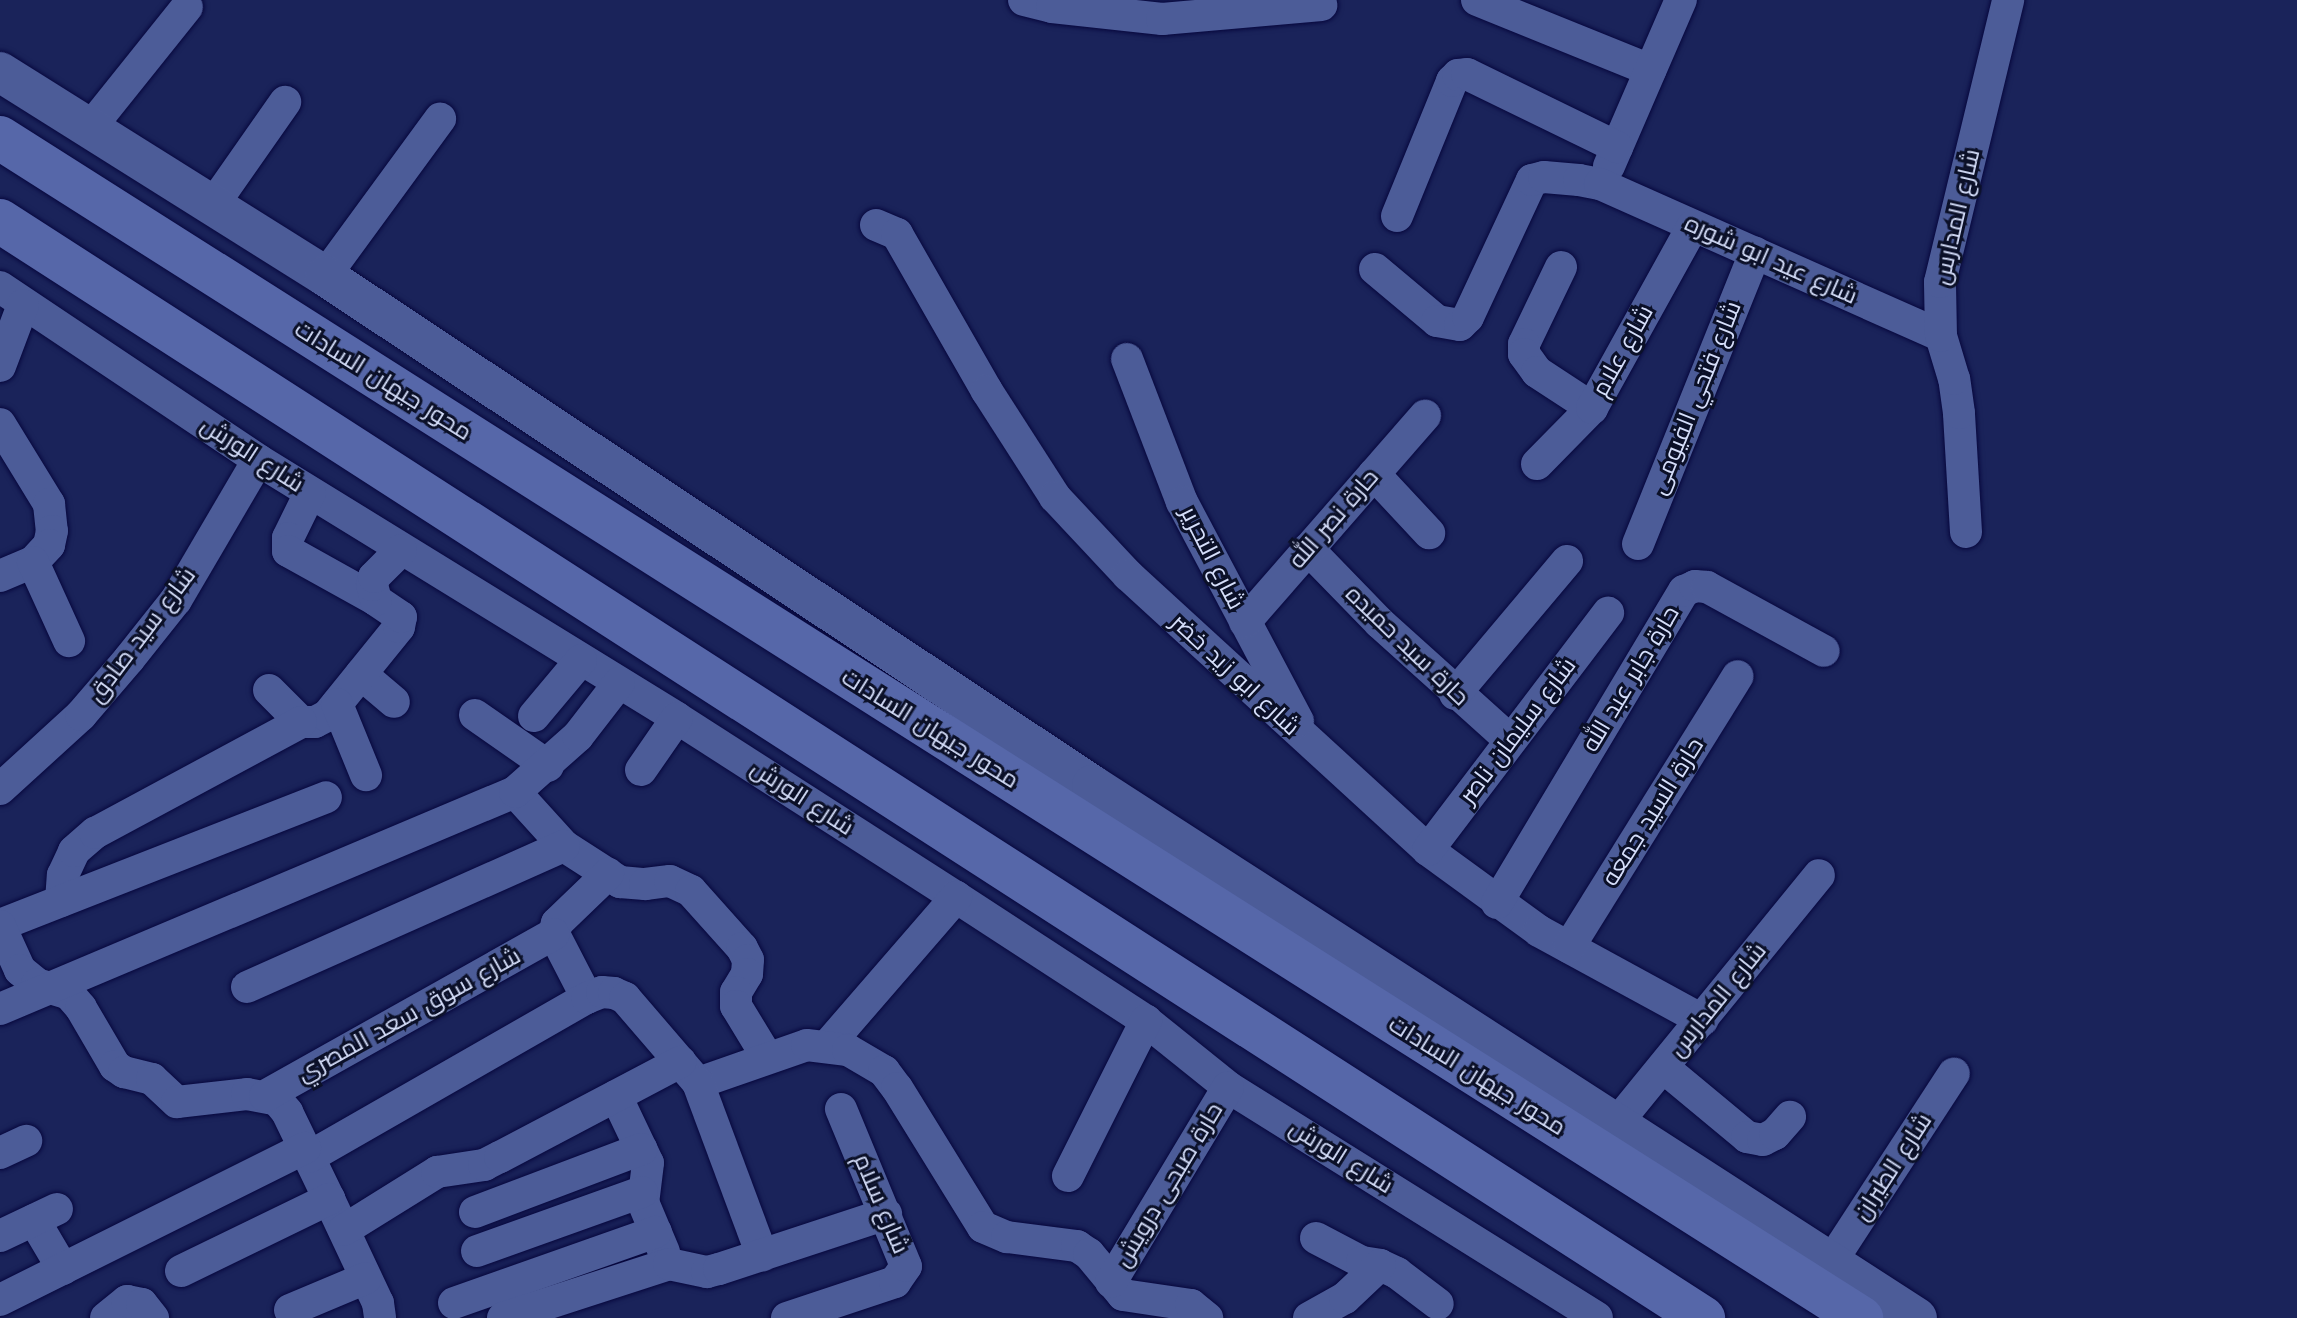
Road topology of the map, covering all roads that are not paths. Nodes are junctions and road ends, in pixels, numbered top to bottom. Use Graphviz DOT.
graph roads {
  1 [pos="1024,0"];
  2 [pos="1477,0"];
  3 [pos="1681,0"];
  4 [pos="2008,0"];
  5 [pos="1321,5"];
  6 [pos="187,7"];
  7 [pos="1650,70"];
  8 [pos="0,72"];
  9 [pos="285,102"];
  10 [pos="440,119"];
  11 [pos="90,128"];
  12 [pos="0,138"];
  13 [pos="1617,147"];
  14 [pos="1600,184"];
  15 [pos="213,205"];
  16 [pos="1397,216"];
  17 [pos="0,221"];
  18 [pos="876,225"];
  19 [pos="1693,226"];
  20 [pos="1755,253"];
  21 [pos="1561,267"];
  22 [pos="1375,269"];
  23 [pos="325,276"];
  24 [pos="12,296"];
  25 [pos="1941,336"];
  26 [pos="1127,359"];
  27 [pos="0,366"];
  28 [pos="1592,408"];
  29 [pos="1425,416"];
  30 [pos="0,424"];
  31 [pos="258,460"];
  32 [pos="1537,464"];
  33 [pos="1374,474"];
  34 [pos="310,493"];
  35 [pos="1966,532"];
  36 [pos="1429,533"];
  37 [pos="1638,544"];
  38 [pos="1308,549"];
  39 [pos="401,550"];
  40 [pos="1567,561"];
  41 [pos="33,562"];
  42 [pos="0,576"];
  43 [pos="376,600"];
  44 [pos="1608,613"];
  45 [pos="1245,622"];
  46 [pos="69,641"];
  47 [pos="1824,651"];
  48 [pos="581,660"];
  49 [pos="361,674"];
  50 [pos="1738,676"];
  51 [pos="619,683"];
  52 [pos="269,690"];
  53 [pos="1455,694"];
  54 [pos="394,702"];
  55 [pos="337,704"];
  56 [pos="475,715"];
  57 [pos="534,716"];
  58 [pos="677,718"];
  59 [pos="301,722"];
  60 [pos="1510,740"];
  61 [pos="1313,748"];
  62 [pos="548,766"];
  63 [pos="641,770"];
  64 [pos="366,775"];
  65 [pos="0,789"];
  66 [pos="515,792"];
  67 [pos="326,797"];
  68 [pos="564,846"];
  69 [pos="1428,850"];
  70 [pos="608,874"];
  71 [pos="1819,875"];
  72 [pos="956,897"];
  73 [pos="61,901"];
  74 [pos="1497,903"];
  75 [pos="0,926"];
  76 [pos="554,934"];
  77 [pos="1569,947"];
  78 [pos="247,987"];
  79 [pos="53,988"];
  80 [pos="587,998"];
  81 [pos="0,1009"];
  82 [pos="1702,1020"];
  83 [pos="1146,1021"];
  84 [pos="828,1045"];
  85 [pos="767,1057"];
  86 [pos="1664,1068"];
  87 [pos="689,1073"];
  88 [pos="1954,1073"];
  89 [pos="1228,1087"];
  90 [pos="265,1096"];
  91 [pos="616,1096"];
  92 [pos="841,1109"];
  93 [pos="1790,1117"];
  94 [pos="1616,1124"];
  95 [pos="642,1149"];
  96 [pos="307,1152"];
  97 [pos="1068,1176"];
  98 [pos="642,1192"];
  99 [pos="329,1199"];
  100 [pos="475,1212"];
  101 [pos="886,1214"];
  102 [pos="344,1230"];
  103 [pos="656,1232"];
  104 [pos="0,1236"];
  105 [pos="1316,1238"];
  106 [pos="477,1251"];
  107 [pos="762,1255"];
  108 [pos="1831,1262"];
  109 [pos="669,1264"];
  110 [pos="1380,1265"];
  111 [pos="63,1269"];
  112 [pos="181,1271"];
  113 [pos="366,1278"];
  114 [pos="1111,1282"];
  115 [pos="0,1300"];
  116 [pos="454,1303"];
  117 [pos="1438,1304"];
  118 [pos="290,1310"];
  119 [pos="791,1317"];
  120 [pos="106,1318"];
  121 [pos="153,1318"];
  122 [pos="380,1318"];
  123 [pos="503,1318"];
  124 [pos="1207,1318"];
  125 [pos="1309,1318"];
  126 [pos="1597,1318"];
  127 [pos="1703,1318"];
  128 [pos="1861,1318"];
  129 [pos="1917,1318"];
  1 -- 5 [label="street"];
  2 -- 7 [label="street"];
  3 -- 7 [label="street"];
  4 -- 25 [label="street, شارع المدارس"];
  6 -- 11 [label="street"];
  7 -- 13 [label="street"];
  8 -- 11 [label="street"];
  9 -- 15 [label="street"];
  10 -- 23 [label="street"];
  11 -- 15 [label="street"];
  12 -- 128 [label="main road, محور جيهان السادات"];
  13 -- 14 [label="street"];
  13 -- 16 [label="street"];
  14 -- 19 [label="street, شارع عيد ابو شوره"];
  14 -- 22 [label="street, شارع عيد ابو شوره"];
  15 -- 23 [label="street"];
  17 -- 127 [label="main road"];
  18 -- 61 [label="street, شارع ابو زيد خضر"];
  19 -- 20 [label="street, شارع عيد ابو شوره"];
  19 -- 28 [label="street, شارع علام"];
  20 -- 25 [label="street, شارع عيد ابو شوره"];
  20 -- 37 [label="street, شارع فتحي الفيومى"];
  21 -- 28 [label="street"];
  23 -- 94 [label="street"];
  24 -- 27 [label="street"];
  24 -- 31 [label="street, شارع الورش"];
  25 -- 35 [label="street, شارع المدارس"];
  26 -- 45 [label="street, شارع التحرير"];
  28 -- 32 [label="street, شارع علام"];
  29 -- 33 [label="street, حارة نصر الله"];
  30 -- 41 [label="street"];
  31 -- 34 [label="street, شارع الورش"];
  31 -- 65 [label="street, شارع سيد صادق"];
  33 -- 36 [label="street"];
  33 -- 38 [label="street, حارة نصر الله"];
  34 -- 39 [label="street, شارع الورش"];
  34 -- 43 [label="street"];
  38 -- 45 [label="street, حارة نصر الله"];
  38 -- 53 [label="street, حارة سيد حميده"];
  39 -- 43 [label="street"];
  39 -- 48 [label="street, شارع الورش"];
  40 -- 53 [label="street"];
  41 -- 42 [label="street"];
  41 -- 46 [label="street"];
  43 -- 49 [label="street"];
  44 -- 60 [label="street, شارع سليمان ناصر"];
  45 -- 61 [label="street, شارع التحرير"];
  47 -- 74 [label="street, حارة جابر عبد الله"];
  48 -- 51 [label="street, شارع الورش"];
  48 -- 57 [label="street"];
  49 -- 54 [label="street"];
  49 -- 55 [label="street"];
  50 -- 77 [label="street, حارة السيد جمعه"];
  51 -- 58 [label="street, شارع الورش"];
  51 -- 62 [label="street"];
  52 -- 59 [label="street"];
  53 -- 60 [label="street, حارة سيد حميده"];
  55 -- 59 [label="street"];
  55 -- 64 [label="street"];
  56 -- 62 [label="street"];
  58 -- 63 [label="street"];
  58 -- 72 [label="street, شارع الورش"];
  59 -- 73 [label="street"];
  60 -- 69 [label="street, شارع سليمان ناصر"];
  61 -- 69 [label="street, شارع ابو زيد خضر"];
  62 -- 66 [label="street"];
  66 -- 68 [label="street"];
  66 -- 79 [label="street"];
  67 -- 73 [label="street"];
  68 -- 70 [label="street"];
  68 -- 78 [label="street"];
  69 -- 74 [label="street, شارع ابو زيد خضر"];
  70 -- 76 [label="street"];
  70 -- 85 [label="street"];
  71 -- 82 [label="street, شارع المدارس"];
  72 -- 83 [label="street, شارع الورش"];
  72 -- 84 [label="street"];
  73 -- 75 [label="street"];
  74 -- 77 [label="street, شارع ابو زيد خضر"];
  75 -- 79 [label="street"];
  76 -- 80 [label="street"];
  76 -- 90 [label="street, شارع سوق سعد المصري"];
  77 -- 82 [label="street, شارع ابو زيد خضر"];
  79 -- 81 [label="street"];
  79 -- 90 [label="street"];
  80 -- 87 [label="street"];
  80 -- 96 [label="street"];
  82 -- 86 [label="street, شارع المدارس"];
  83 -- 89 [label="street, شارع الورش"];
  83 -- 97 [label="street"];
  84 -- 85 [label="street"];
  84 -- 114 [label="street"];
  85 -- 87 [label="street"];
  86 -- 93 [label="street"];
  86 -- 94 [label="street, شارع المدارس"];
  87 -- 91 [label="street"];
  87 -- 107 [label="street"];
  88 -- 108 [label="street, شارع الطيران"];
  89 -- 114 [label="street, حارة صبحى درويش"];
  89 -- 126 [label="street, شارع الورش"];
  90 -- 96 [label="street"];
  91 -- 95 [label="street"];
  91 -- 102 [label="street"];
  92 -- 101 [label="street, شارع سلام"];
  94 -- 108 [label="street"];
  95 -- 98 [label="street"];
  95 -- 100 [label="street"];
  96 -- 99 [label="street"];
  96 -- 111 [label="street"];
  98 -- 103 [label="street"];
  98 -- 106 [label="street"];
  99 -- 102 [label="street"];
  99 -- 112 [label="street"];
  101 -- 107 [label="street"];
  101 -- 119 [label="street, شارع سلام"];
  102 -- 113 [label="street"];
  103 -- 109 [label="street"];
  103 -- 116 [label="street"];
  104 -- 111 [label="street"];
  105 -- 110 [label="street"];
  107 -- 109 [label="street"];
  108 -- 129 [label="street"];
  109 -- 123 [label="street"];
  110 -- 117 [label="street"];
  110 -- 125 [label="street"];
  111 -- 115 [label="street"];
  113 -- 118 [label="street"];
  113 -- 122 [label="street"];
  114 -- 124 [label="street"];
  120 -- 121 [label="street"];
}
